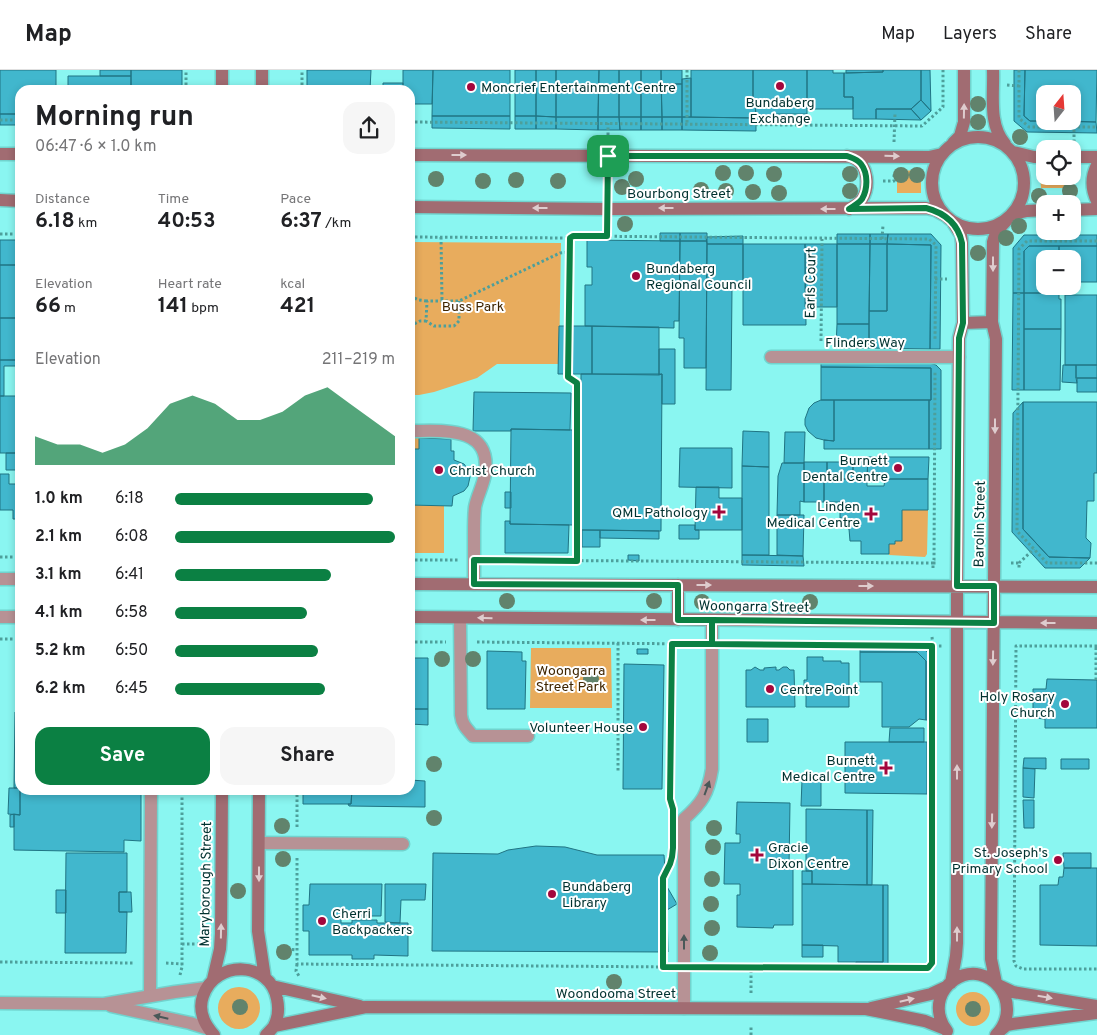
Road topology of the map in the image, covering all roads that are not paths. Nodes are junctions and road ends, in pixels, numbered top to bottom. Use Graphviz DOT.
graph roads {
  1 [pos="222,70"];
  2 [pos="262,70"];
  3 [pos="964,70"];
  4 [pos="993,70"];
  5 [pos="222,85"];
  6 [pos="262,85"];
  7 [pos="1010,149"];
  8 [pos="946,150"];
  9 [pos="1081,152"];
  10 [pos="0,154"];
  11 [pos="15,154"];
  12 [pos="415,155"];
  13 [pos="847,156"];
  14 [pos="1036,156"];
  15 [pos="1097,157"];
  16 [pos="1097,165"];
  17 [pos="0,200"];
  18 [pos="15,200"];
  19 [pos="1097,201"];
  20 [pos="415,207"];
  21 [pos="849,209"];
  22 [pos="1036,210"];
  23 [pos="1081,210"];
  24 [pos="1097,210"];
  25 [pos="1010,217"];
  26 [pos="949,218"];
  27 [pos="992,322"];
  28 [pos="963,323"];
  29 [pos="771,357"];
  30 [pos="959,357"];
  31 [pos="415,431"];
  32 [pos="0,579"];
  33 [pos="15,579"];
  34 [pos="415,584"];
  35 [pos="474,584"];
  36 [pos="678,585"];
  37 [pos="957,586"];
  38 [pos="994,586"];
  39 [pos="1097,587"];
  40 [pos="0,617"];
  41 [pos="15,617"];
  42 [pos="415,617"];
  43 [pos="460,618"];
  44 [pos="678,620"];
  45 [pos="712,620"];
  46 [pos="957,623"];
  47 [pos="994,623"];
  48 [pos="1097,623"];
  49 [pos="528,736"];
  50 [pos="151,795"];
  51 [pos="222,795"];
  52 [pos="259,795"];
  53 [pos="259,843"];
  54 [pos="403,844"];
  55 [pos="269,982"];
  56 [pos="210,983"];
  57 [pos="997,984"];
  58 [pos="948,985"];
  59 [pos="150,996"];
  60 [pos="0,1003"];
  61 [pos="104,1004"];
  62 [pos="1097,1006"];
  63 [pos="366,1007"];
  64 [pos="684,1008"];
  65 [pos="866,1009"];
  66 [pos="1097,1013"];
  67 [pos="270,1030"];
  68 [pos="211,1032"];
  69 [pos="948,1033"];
  70 [pos="997,1034"];
  1 -- 5 [label="main road"];
  2 -- 6 [label="main road"];
  8 -- 3 [label="main road, one-way"];
  4 -- 7 [label="main road"];
  7 -- 8 [label="main road"];
  7 -- 14 [label="main road"];
  7 -- 25 [label="main road"];
  13 -- 8 [label="main road, one-way"];
  8 -- 26 [label="main road"];
  9 -- 15 [label="main road"];
  10 -- 11 [label="main road"];
  12 -- 13 [label="main road, one-way"];
  13 -- 21 [label="main road"];
  16 -- 19 [label="main road"];
  17 -- 18 [label="main road"];
  21 -- 20 [label="main road, Bourbong Street, one-way"];
  21 -- 26 [label="main road, Bourbong Street"];
  22 -- 25 [label="main road"];
  23 -- 24 [label="main road"];
  25 -- 26 [label="main road"];
  25 -- 27 [label="main road, Barolin Street, one-way"];
  26 -- 28 [label="main road, Barolin Street"];
  27 -- 28 [label="main road"];
  27 -- 38 [label="main road, Barolin Street, one-way"];
  28 -- 30 [label="main road, Barolin Street"];
  29 -- 30 [label="street, Flinders Way"];
  30 -- 37 [label="main road, Barolin Street"];
  31 -- 35 [label="street"];
  32 -- 33 [label="street"];
  34 -- 35 [label="main road, Woongarra Street"];
  35 -- 36 [label="main road, Woongarra Street"];
  36 -- 37 [label="main road, Woongarra Street, one-way"];
  36 -- 44 [label="main road"];
  37 -- 38 [label="main road, Woongarra Street"];
  37 -- 46 [label="main road, Barolin Street"];
  38 -- 39 [label="main road, Woongarra Street"];
  38 -- 47 [label="main road, Barolin Street"];
  40 -- 41 [label="street"];
  42 -- 43 [label="main road, Woongarra Street"];
  44 -- 43 [label="main road, Woongarra Street, one-way"];
  43 -- 49 [label="street"];
  44 -- 45 [label="main road, Woongarra Street"];
  45 -- 46 [label="main road, Woongarra Street"];
  64 -- 45 [label="street, one-way"];
  46 -- 47 [label="main road, Woongarra Street"];
  58 -- 46 [label="main road, Barolin Street, one-way"];
  48 -- 47 [label="main road, Woongarra Street, one-way"];
  47 -- 57 [label="main road, Barolin Street, one-way"];
  50 -- 59 [label="street"];
  56 -- 51 [label="main road, Maryborough Street, one-way"];
  52 -- 53 [label="main road"];
  53 -- 54 [label="street"];
  53 -- 55 [label="main road, one-way"];
  55 -- 56 [label="main road, Woondooma Street"];
  55 -- 63 [label="main road, Woondooma Street, one-way"];
  55 -- 67 [label="main road"];
  56 -- 59 [label="street"];
  56 -- 68 [label="main road, Maryborough Street"];
  57 -- 58 [label="main road, Woondooma Street"];
  57 -- 62 [label="main road, one-way"];
  57 -- 70 [label="main road, Barolin Street"];
  65 -- 58 [label="main road, Woondooma Street, one-way"];
  58 -- 69 [label="main road, Barolin Street"];
  59 -- 61 [label="street"];
  60 -- 61 [label="street"];
  68 -- 61 [label="street, one-way"];
  63 -- 64 [label="main road, Woondooma Street"];
  63 -- 67 [label="main road, Woondooma Street"];
  64 -- 65 [label="main road, Woondooma Street"];
  65 -- 69 [label="main road, Woondooma Street"];
  66 -- 70 [label="main road"];
}
